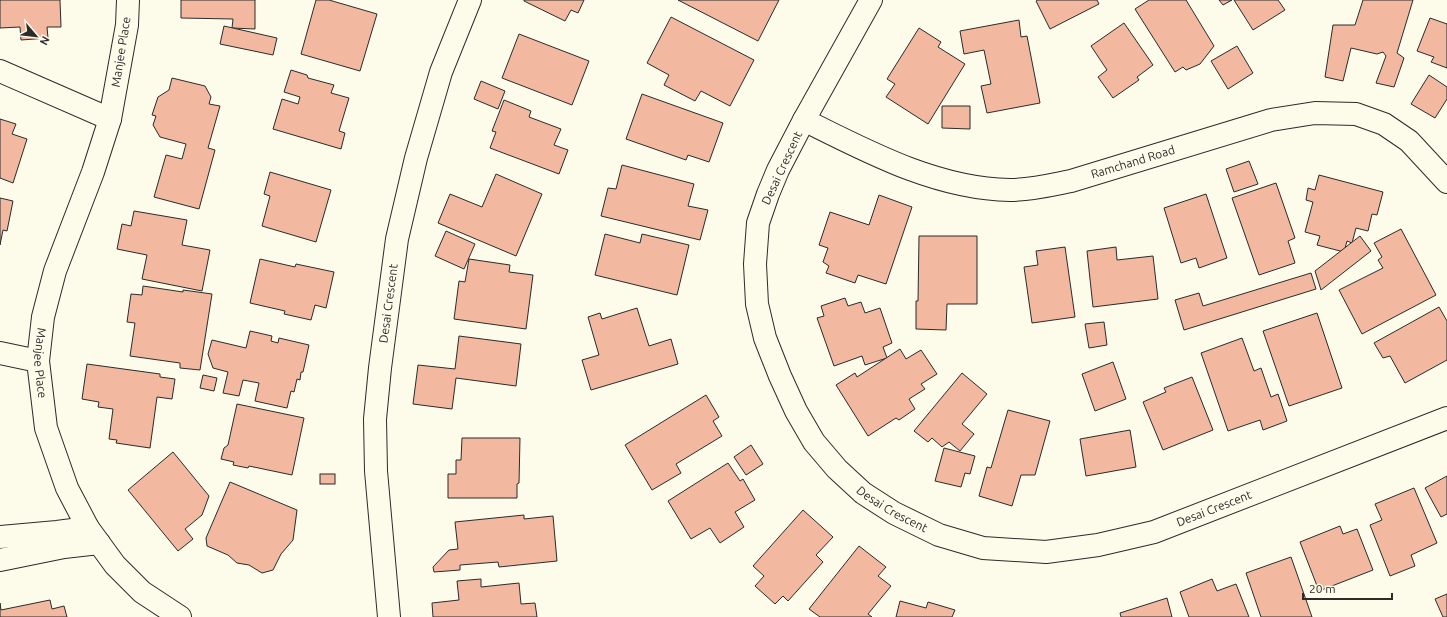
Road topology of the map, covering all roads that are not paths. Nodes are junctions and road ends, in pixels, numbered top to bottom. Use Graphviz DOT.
graph roads {
  1 [pos="128,0"];
  2 [pos="470,0"];
  3 [pos="871,0"];
  4 [pos="0,71"];
  5 [pos="110,119"];
  6 [pos="804,120"];
  7 [pos="1447,182"];
  8 [pos="0,353"];
  9 [pos="38,361"];
  10 [pos="1447,418"];
  11 [pos="94,535"];
  12 [pos="0,537"];
  13 [pos="0,560"];
  14 [pos="180,617"];
  15 [pos="389,617"];
  1 -- 5 [label="street, Manjee Place"];
  2 -- 15 [label="street, Desai Crescent"];
  3 -- 6 [label="street, Desai Crescent"];
  4 -- 5 [label="street"];
  5 -- 9 [label="street, Manjee Place"];
  6 -- 7 [label="street, Ramchand Road"];
  6 -- 10 [label="street, Desai Crescent"];
  8 -- 9 [label="street"];
  9 -- 11 [label="street, Manjee Place"];
  11 -- 12 [label="street"];
  11 -- 13 [label="street"];
  11 -- 14 [label="street, Manjee Place"];
}
